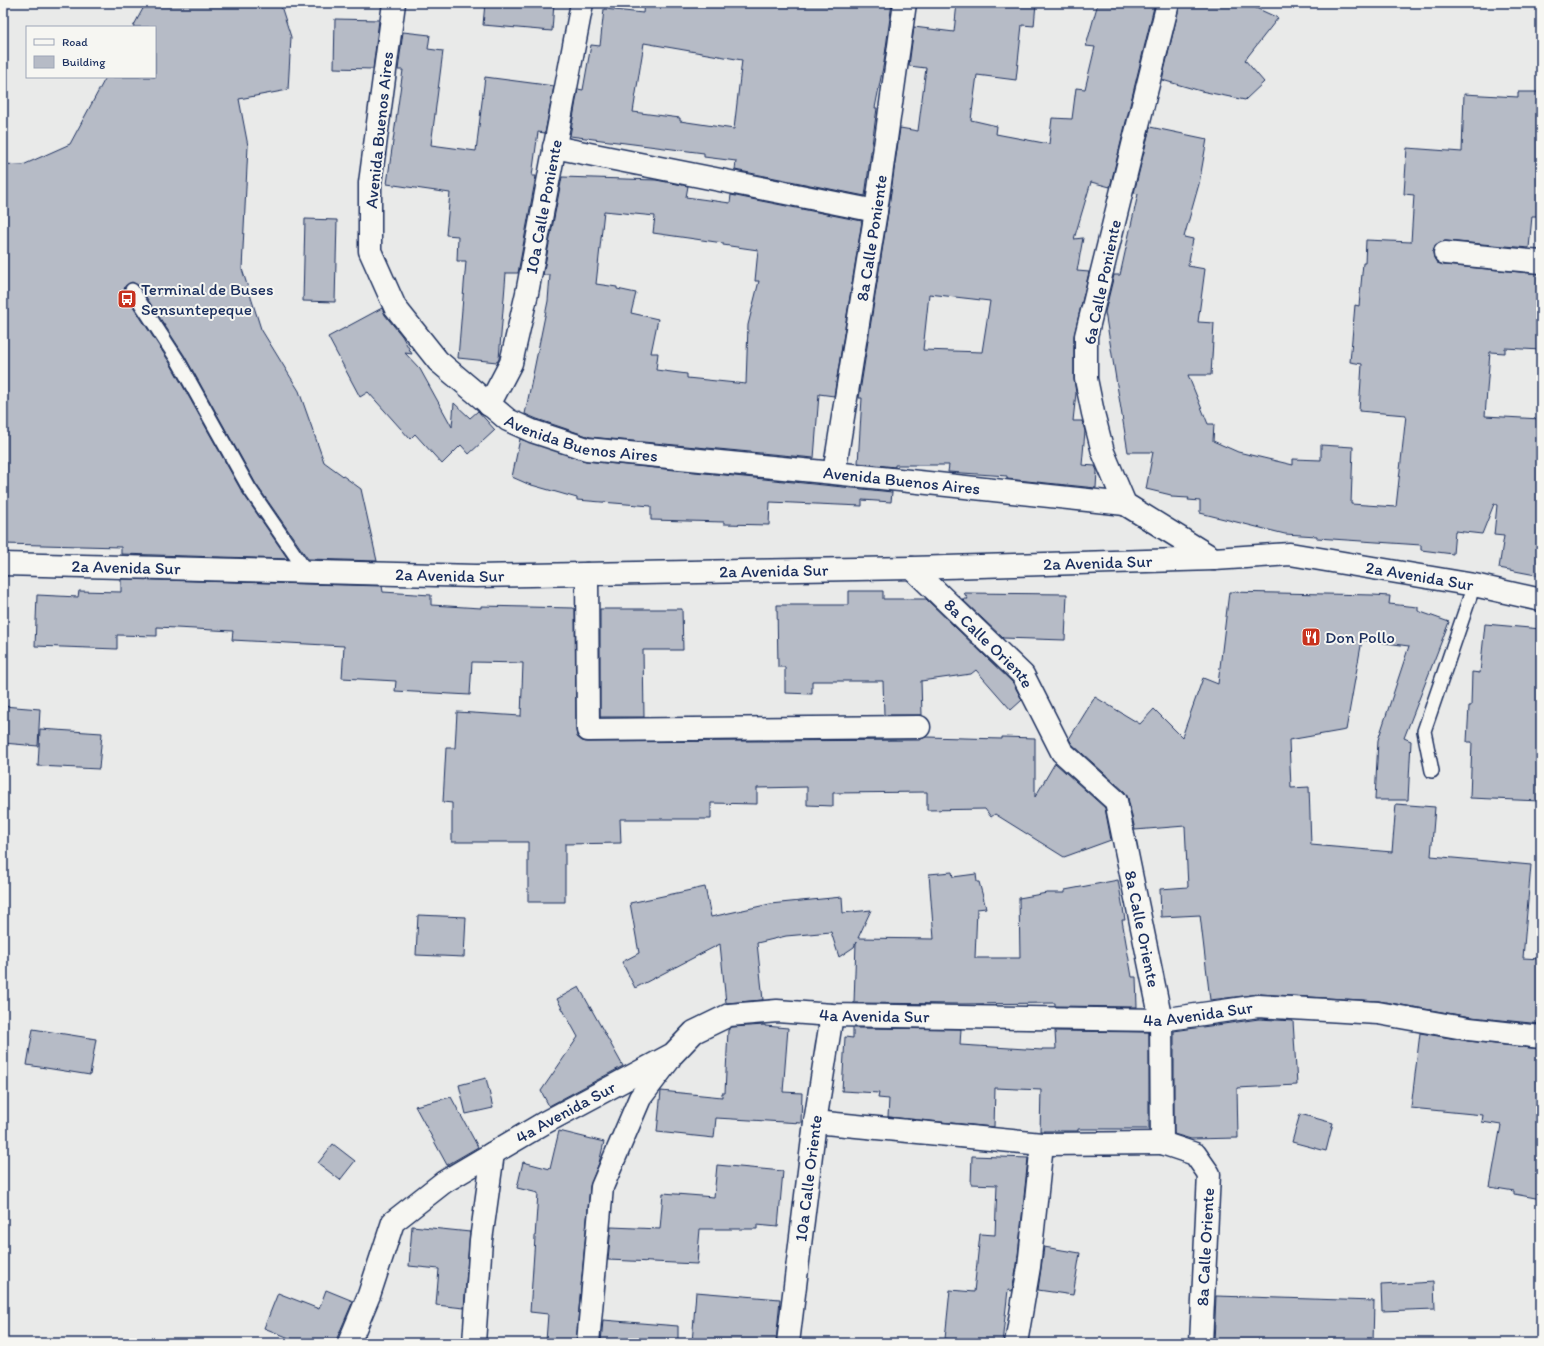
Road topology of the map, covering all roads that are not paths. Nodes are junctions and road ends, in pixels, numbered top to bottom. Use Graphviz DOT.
graph roads {
  1 [pos="394,3"];
  2 [pos="582,3"];
  3 [pos="905,3"];
  4 [pos="1168,3"];
  5 [pos="554,147"];
  6 [pos="876,211"];
  7 [pos="1445,253"];
  8 [pos="1541,262"];
  9 [pos="132,290"];
  10 [pos="489,405"];
  11 [pos="834,473"];
  12 [pos="1124,504"];
  13 [pos="1214,559"];
  14 [pos="3,564"];
  15 [pos="912,568"];
  16 [pos="306,572"];
  17 [pos="587,574"];
  18 [pos="1474,585"];
  19 [pos="1541,600"];
  20 [pos="919,727"];
  21 [pos="1432,771"];
  22 [pos="832,1015"];
  23 [pos="1161,1020"];
  24 [pos="1541,1037"];
  25 [pos="673,1054"];
  26 [pos="815,1122"];
  27 [pos="1162,1143"];
  28 [pos="1042,1144"];
  29 [pos="493,1153"];
  30 [pos="349,1343"];
  31 [pos="474,1343"];
  32 [pos="588,1343"];
  33 [pos="788,1343"];
  34 [pos="1016,1343"];
  35 [pos="1201,1343"];
  1 -- 10 [label="street, Avenida Buenos Aires"];
  2 -- 5 [label="street, 10a Calle Poniente"];
  3 -- 6 [label="street, 8a Calle Poniente"];
  4 -- 12 [label="street, 6a Calle Poniente"];
  5 -- 6 [label="street"];
  5 -- 10 [label="street, 10a Calle Poniente"];
  6 -- 11 [label="street, 8a Calle Poniente"];
  7 -- 8 [label="street"];
  9 -- 16 [label="lane"];
  10 -- 11 [label="street, Avenida Buenos Aires"];
  11 -- 12 [label="street, Avenida Buenos Aires"];
  12 -- 13 [label="street"];
  13 -- 15 [label="street, 2a Avenida Sur"];
  13 -- 18 [label="street, 2a Avenida Sur"];
  14 -- 16 [label="street, 2a Avenida Sur"];
  15 -- 17 [label="street, 2a Avenida Sur"];
  15 -- 23 [label="street, 8a Calle Oriente"];
  16 -- 17 [label="street, 2a Avenida Sur"];
  17 -- 20 [label="street"];
  18 -- 19 [label="street, 2a Avenida Sur"];
  18 -- 21 [label="lane"];
  22 -- 23 [label="street, 4a Avenida Sur"];
  22 -- 25 [label="street, 4a Avenida Sur"];
  22 -- 26 [label="street, 10a Calle Oriente"];
  23 -- 24 [label="street, 4a Avenida Sur"];
  23 -- 27 [label="street, 8a Calle Oriente"];
  25 -- 29 [label="street, 4a Avenida Sur"];
  25 -- 32 [label="street"];
  26 -- 28 [label="street"];
  26 -- 33 [label="street, 10a Calle Oriente"];
  27 -- 28 [label="street"];
  27 -- 35 [label="street, 8a Calle Oriente"];
  28 -- 34 [label="street"];
  29 -- 30 [label="street, 4a Avenida Sur"];
  29 -- 31 [label="street"];
}
